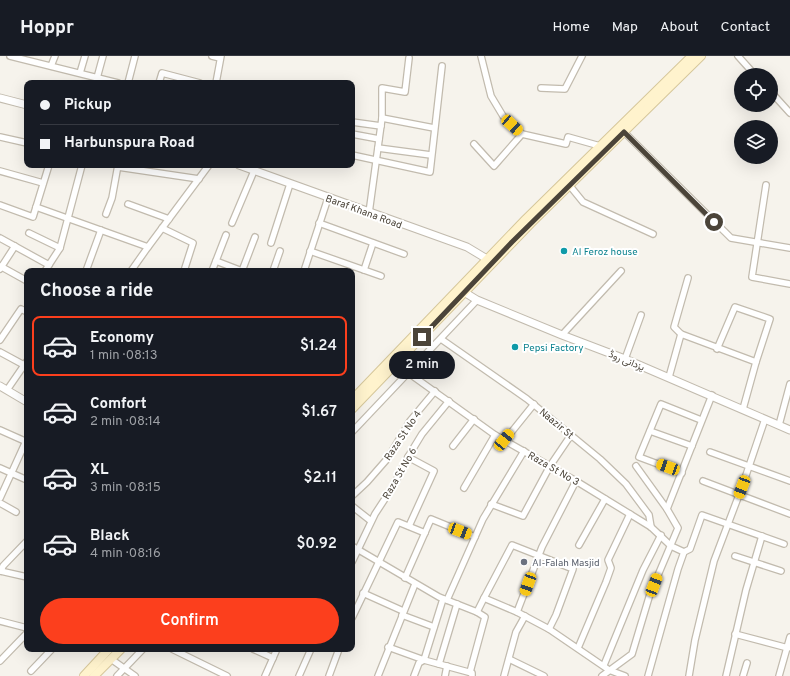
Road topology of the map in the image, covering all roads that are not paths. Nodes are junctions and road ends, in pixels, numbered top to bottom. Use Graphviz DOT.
graph roads {
  1 [pos="10,56"];
  2 [pos="55,56"];
  3 [pos="85,56"];
  4 [pos="103,56"];
  5 [pos="135,56"];
  6 [pos="212,56"];
  7 [pos="480,56"];
  8 [pos="582,56"];
  9 [pos="692,56"];
  10 [pos="700,56"];
  11 [pos="738,56"];
  12 [pos="20,57"];
  13 [pos="220,57"];
  14 [pos="409,58"];
  15 [pos="51,66"];
  16 [pos="442,66"];
  17 [pos="749,68"];
  18 [pos="80,73"];
  19 [pos="97,78"];
  20 [pos="105,80"];
  21 [pos="129,80"];
  22 [pos="161,80"];
  23 [pos="189,80"];
  24 [pos="216,80"];
  25 [pos="541,88"];
  26 [pos="0,98"];
  27 [pos="778,100"];
  28 [pos="24,104"];
  29 [pos="790,113"];
  30 [pos="382,118"];
  31 [pos="355,122"];
  32 [pos="381,126"];
  33 [pos="434,128"];
  34 [pos="624,132"];
  35 [pos="522,134"];
  36 [pos="355,135"];
  37 [pos="0,137"];
  38 [pos="379,139"];
  39 [pos="24,142"];
  40 [pos="474,144"];
  41 [pos="600,146"];
  42 [pos="378,148"];
  43 [pos="431,155"];
  44 [pos="355,156"];
  45 [pos="377,160"];
  46 [pos="48,168"];
  47 [pos="81,168"];
  48 [pos="118,168"];
  49 [pos="132,168"];
  50 [pos="207,168"];
  51 [pos="247,168"];
  52 [pos="0,171"];
  53 [pos="254,171"];
  54 [pos="199,178"];
  55 [pos="43,183"];
  56 [pos="290,184"];
  57 [pos="570,186"];
  58 [pos="766,186"];
  59 [pos="328,198"];
  60 [pos="128,204"];
  61 [pos="0,205"];
  62 [pos="36,207"];
  63 [pos="369,213"];
  64 [pos="106,214"];
  65 [pos="68,218"];
  66 [pos="169,219"];
  67 [pos="529,221"];
  68 [pos="232,223"];
  69 [pos="319,223"];
  70 [pos="162,228"];
  71 [pos="101,230"];
  72 [pos="29,233"];
  73 [pos="653,234"];
  74 [pos="226,235"];
  75 [pos="255,237"];
  76 [pos="0,238"];
  77 [pos="756,242"];
  78 [pos="271,243"];
  79 [pos="373,243"];
  80 [pos="15,246"];
  81 [pos="148,247"];
  82 [pos="60,248"];
  83 [pos="790,248"];
  84 [pos="280,251"];
  85 [pos="310,251"];
  86 [pos="404,254"];
  87 [pos="487,259"];
  88 [pos="216,261"];
  89 [pos="49,265"];
  90 [pos="0,267"];
  91 [pos="47,268"];
  92 [pos="87,268"];
  93 [pos="133,268"];
  94 [pos="185,268"];
  95 [pos="213,268"];
  96 [pos="234,268"];
  97 [pos="243,268"];
  98 [pos="274,268"];
  99 [pos="305,268"];
  100 [pos="364,270"];
  101 [pos="621,271"];
  102 [pos="381,276"];
  103 [pos="688,278"];
  104 [pos="24,279"];
  105 [pos="790,284"];
  106 [pos="464,292"];
  107 [pos="477,300"];
  108 [pos="24,310"];
  109 [pos="641,316"];
  110 [pos="681,334"];
  111 [pos="562,335"];
  112 [pos="441,339"];
  113 [pos="0,340"];
  114 [pos="718,349"];
  115 [pos="0,352"];
  116 [pos="624,358"];
  117 [pos="24,362"];
  118 [pos="756,362"];
  119 [pos="396,364"];
  120 [pos="24,366"];
  121 [pos="409,372"];
  122 [pos="669,377"];
  123 [pos="790,384"];
  124 [pos="0,386"];
  125 [pos="7,390"];
  126 [pos="434,391"];
  127 [pos="712,395"];
  128 [pos="356,398"];
  129 [pos="24,400"];
  130 [pos="449,401"];
  131 [pos="534,404"];
  132 [pos="743,409"];
  133 [pos="765,419"];
  134 [pos="474,420"];
  135 [pos="701,420"];
  136 [pos="779,425"];
  137 [pos="355,429"];
  138 [pos="0,430"];
  139 [pos="790,430"];
  140 [pos="650,431"];
  141 [pos="495,435"];
  142 [pos="571,435"];
  143 [pos="24,440"];
  144 [pos="504,440"];
  145 [pos="453,446"];
  146 [pos="692,446"];
  147 [pos="24,447"];
  148 [pos="524,451"];
  149 [pos="710,452"];
  150 [pos="408,457"];
  151 [pos="749,465"];
  152 [pos="550,466"];
  153 [pos="636,466"];
  154 [pos="0,468"];
  155 [pos="12,473"];
  156 [pos="682,473"];
  157 [pos="24,479"];
  158 [pos="576,481"];
  159 [pos="703,481"];
  160 [pos="790,481"];
  161 [pos="464,488"];
  162 [pos="355,493"];
  163 [pos="739,495"];
  164 [pos="0,498"];
  165 [pos="605,499"];
  166 [pos="0,503"];
  167 [pos="491,504"];
  168 [pos="355,509"];
  169 [pos="667,509"];
  170 [pos="16,512"];
  171 [pos="630,514"];
  172 [pos="790,514"];
  173 [pos="371,521"];
  174 [pos="728,524"];
  175 [pos="408,526"];
  176 [pos="651,527"];
  177 [pos="425,534"];
  178 [pos="661,535"];
  179 [pos="762,536"];
  180 [pos="475,537"];
  181 [pos="24,544"];
  182 [pos="784,544"];
  183 [pos="579,545"];
  184 [pos="671,546"];
  185 [pos="355,548"];
  186 [pos="358,550"];
  187 [pos="684,552"];
  188 [pos="355,556"];
  189 [pos="538,556"];
  190 [pos="735,556"];
  191 [pos="378,562"];
  192 [pos="754,562"];
  193 [pos="1,571"];
  194 [pos="781,571"];
  195 [pos="24,576"];
  196 [pos="405,578"];
  197 [pos="415,584"];
  198 [pos="363,593"];
  199 [pos="484,598"];
  200 [pos="445,599"];
  201 [pos="457,604"];
  202 [pos="355,611"];
  203 [pos="477,612"];
  204 [pos="517,612"];
  205 [pos="402,613"];
  206 [pos="525,616"];
  207 [pos="0,622"];
  208 [pos="24,627"];
  209 [pos="434,627"];
  210 [pos="549,629"];
  211 [pos="735,634"];
  212 [pos="24,636"];
  213 [pos="790,637"];
  214 [pos="388,647"];
  215 [pos="578,648"];
  216 [pos="788,648"];
  217 [pos="49,652"];
  218 [pos="106,652"];
  219 [pos="118,652"];
  220 [pos="140,652"];
  221 [pos="178,652"];
  222 [pos="260,652"];
  223 [pos="276,652"];
  224 [pos="310,652"];
  225 [pos="339,652"];
  226 [pos="273,658"];
  227 [pos="111,659"];
  228 [pos="509,659"];
  229 [pos="424,660"];
  230 [pos="0,661"];
  231 [pos="747,663"];
  232 [pos="439,664"];
  233 [pos="604,665"];
  234 [pos="447,666"];
  235 [pos="124,669"];
  236 [pos="31,670"];
  237 [pos="609,670"];
  238 [pos="471,674"];
  239 [pos="84,676"];
  240 [pos="94,676"];
  241 [pos="117,676"];
  242 [pos="135,676"];
  243 [pos="227,676"];
  244 [pos="265,676"];
  245 [pos="299,676"];
  246 [pos="329,676"];
  247 [pos="378,676"];
  248 [pos="414,676"];
  249 [pos="445,676"];
  250 [pos="504,676"];
  251 [pos="544,676"];
  252 [pos="602,676"];
  253 [pos="625,676"];
  254 [pos="648,676"];
  255 [pos="689,676"];
  256 [pos="726,676"];
  257 [pos="744,676"];
  258 [pos="779,676"];
  1 -- 12 [label="street"];
  2 -- 15 [label="street"];
  3 -- 18 [label="street"];
  4 -- 19 [label="street"];
  5 -- 21 [label="street"];
  6 -- 13 [label="street"];
  7 -- 35 [label="street"];
  8 -- 25 [label="street"];
  9 -- 41 [label="main road"];
  10 -- 34 [label="main road"];
  11 -- 17 [label="street"];
  12 -- 15 [label="street"];
  13 -- 24 [label="street"];
  14 -- 30 [label="street"];
  15 -- 18 [label="street"];
  16 -- 33 [label="street"];
  18 -- 19 [label="street"];
  19 -- 20 [label="street"];
  22 -- 23 [label="street"];
  26 -- 28 [label="street"];
  27 -- 29 [label="street"];
  30 -- 32 [label="street"];
  30 -- 33 [label="street"];
  31 -- 32 [label="street"];
  32 -- 38 [label="street"];
  33 -- 43 [label="street"];
  34 -- 57 [label="main road"];
  34 -- 77 [label="street"];
  35 -- 40 [label="street"];
  35 -- 41 [label="street"];
  36 -- 38 [label="street"];
  37 -- 39 [label="street"];
  38 -- 42 [label="street"];
  41 -- 67 [label="main road"];
  42 -- 43 [label="street"];
  42 -- 45 [label="street"];
  43 -- 45 [label="street"];
  44 -- 45 [label="street"];
  45 -- 63 [label="street"];
  46 -- 55 [label="street"];
  47 -- 65 [label="street"];
  48 -- 64 [label="street"];
  49 -- 54 [label="street"];
  50 -- 54 [label="street"];
  51 -- 53 [label="street, Baraf Khana Road"];
  52 -- 55 [label="street"];
  53 -- 56 [label="street, Baraf Khana Road"];
  53 -- 68 [label="street"];
  54 -- 66 [label="street"];
  55 -- 62 [label="street"];
  56 -- 59 [label="street, Baraf Khana Road"];
  56 -- 78 [label="street"];
  57 -- 67 [label="main road"];
  57 -- 73 [label="street"];
  58 -- 77 [label="street"];
  59 -- 63 [label="street, Baraf Khana Road"];
  59 -- 69 [label="street"];
  60 -- 66 [label="street"];
  61 -- 62 [label="street"];
  62 -- 65 [label="street"];
  63 -- 87 [label="street, Baraf Khana Road"];
  65 -- 71 [label="street"];
  65 -- 82 [label="street"];
  66 -- 70 [label="street"];
  67 -- 87 [label="main road"];
  67 -- 106 [label="main road"];
  69 -- 79 [label="street"];
  69 -- 85 [label="street"];
  70 -- 81 [label="street"];
  70 -- 94 [label="street"];
  71 -- 81 [label="street"];
  71 -- 92 [label="street"];
  72 -- 82 [label="street"];
  74 -- 88 [label="street"];
  75 -- 97 [label="street"];
  76 -- 80 [label="street"];
  77 -- 83 [label="street"];
  77 -- 105 [label="street"];
  79 -- 86 [label="street"];
  79 -- 100 [label="street"];
  80 -- 89 [label="street"];
  80 -- 90 [label="street"];
  81 -- 93 [label="street"];
  82 -- 89 [label="street"];
  84 -- 98 [label="street"];
  85 -- 99 [label="street"];
  85 -- 100 [label="street"];
  87 -- 128 [label="main road"];
  88 -- 95 [label="street"];
  88 -- 96 [label="street"];
  89 -- 91 [label="street"];
  90 -- 104 [label="street"];
  100 -- 102 [label="street"];
  101 -- 111 [label="street"];
  103 -- 110 [label="street"];
  106 -- 107 [label="street, یزدانی روڈ"];
  106 -- 119 [label="main road"];
  107 -- 111 [label="street, یزدانی روڈ"];
  107 -- 112 [label="street"];
  108 -- 113 [label="street"];
  109 -- 116 [label="street"];
  110 -- 114 [label="street"];
  110 -- 122 [label="street"];
  111 -- 116 [label="street, یزدانی روڈ"];
  112 -- 121 [label="street"];
  112 -- 131 [label="street, Naazir St"];
  114 -- 118 [label="street"];
  114 -- 118 [label="street"];
  115 -- 117 [label="street"];
  116 -- 122 [label="street, یزدانی روڈ"];
  118 -- 132 [label="street"];
  119 -- 121 [label="street, Raza St No 3"];
  119 -- 128 [label="main road"];
  120 -- 125 [label="street"];
  121 -- 126 [label="street, Raza St No 3"];
  121 -- 137 [label="street"];
  122 -- 127 [label="street, یزدانی روڈ"];
  123 -- 136 [label="street"];
  124 -- 125 [label="street"];
  125 -- 129 [label="street"];
  126 -- 130 [label="street, Raza St No 3"];
  126 -- 162 [label="street, Raza St No 4"];
  127 -- 132 [label="street, یزدانی روڈ"];
  127 -- 135 [label="street"];
  130 -- 134 [label="street, Raza St No 3"];
  130 -- 150 [label="street, Raza St No 6"];
  131 -- 142 [label="street, Naazir St"];
  131 -- 144 [label="street"];
  132 -- 133 [label="street, یزدانی روڈ"];
  133 -- 136 [label="street, یزدانی روڈ"];
  133 -- 151 [label="street"];
  134 -- 141 [label="street, Raza St No 3"];
  134 -- 145 [label="street"];
  135 -- 140 [label="street"];
  135 -- 146 [label="street"];
  136 -- 139 [label="street, یزدانی روڈ"];
  138 -- 143 [label="street"];
  140 -- 146 [label="street"];
  140 -- 156 [label="street"];
  141 -- 144 [label="street, Raza St No 3"];
  141 -- 161 [label="street"];
  142 -- 152 [label="street"];
  142 -- 176 [label="street, Naazir St"];
  144 -- 148 [label="street, Raza St No 3"];
  146 -- 156 [label="street"];
  147 -- 155 [label="street"];
  148 -- 152 [label="street, Raza St No 3"];
  148 -- 167 [label="street"];
  149 -- 151 [label="street"];
  150 -- 173 [label="street, Raza St No 6"];
  150 -- 175 [label="street"];
  151 -- 160 [label="street"];
  151 -- 163 [label="street"];
  152 -- 158 [label="street, Raza St No 3"];
  152 -- 167 [label="street"];
  153 -- 169 [label="street"];
  154 -- 155 [label="street"];
  155 -- 157 [label="street"];
  155 -- 164 [label="street"];
  156 -- 169 [label="street"];
  158 -- 165 [label="street, Raza St No 3"];
  158 -- 189 [label="street"];
  159 -- 163 [label="street"];
  163 -- 172 [label="street"];
  163 -- 174 [label="street"];
  165 -- 171 [label="street, Raza St No 3"];
  165 -- 183 [label="street"];
  166 -- 170 [label="street"];
  167 -- 180 [label="street"];
  168 -- 173 [label="street"];
  169 -- 184 [label="street"];
  171 -- 176 [label="street, Raza St No 3"];
  171 -- 215 [label="street"];
  173 -- 186 [label="street, Raza St No 6"];
  174 -- 179 [label="street"];
  174 -- 187 [label="street"];
  174 -- 255 [label="street"];
  175 -- 177 [label="street"];
  175 -- 191 [label="street"];
  176 -- 178 [label="street, Raza St No 3"];
  177 -- 180 [label="street"];
  177 -- 196 [label="street"];
  178 -- 184 [label="street, Raza St No 3"];
  178 -- 233 [label="street"];
  179 -- 182 [label="street"];
  179 -- 192 [label="street"];
  180 -- 200 [label="street"];
  181 -- 193 [label="street"];
  184 -- 187 [label="street"];
  184 -- 237 [label="street"];
  185 -- 186 [label="street"];
  186 -- 188 [label="street, Raza St No 6"];
  186 -- 191 [label="street"];
  187 -- 254 [label="street"];
  189 -- 199 [label="street"];
  189 -- 204 [label="street"];
  189 -- 210 [label="street"];
  190 -- 192 [label="street"];
  191 -- 196 [label="street"];
  191 -- 198 [label="street"];
  192 -- 194 [label="street"];
  192 -- 211 [label="street"];
  193 -- 195 [label="street"];
  196 -- 197 [label="street"];
  197 -- 200 [label="street"];
  197 -- 205 [label="street"];
  198 -- 202 [label="street"];
  198 -- 205 [label="street"];
  199 -- 203 [label="street"];
  199 -- 204 [label="street"];
  200 -- 201 [label="street"];
  200 -- 209 [label="street"];
  201 -- 203 [label="street"];
  201 -- 232 [label="street"];
  203 -- 238 [label="street"];
  204 -- 206 [label="street"];
  205 -- 209 [label="street"];
  205 -- 214 [label="street"];
  206 -- 210 [label="street"];
  206 -- 228 [label="street"];
  207 -- 208 [label="street"];
  209 -- 229 [label="street"];
  210 -- 215 [label="street"];
  211 -- 216 [label="street"];
  211 -- 256 [label="street"];
  212 -- 230 [label="street"];
  213 -- 216 [label="street"];
  214 -- 229 [label="street"];
  214 -- 247 [label="street"];
  215 -- 233 [label="street"];
  216 -- 258 [label="street"];
  217 -- 236 [label="street"];
  218 -- 239 [label="main road"];
  219 -- 227 [label="main road"];
  220 -- 235 [label="street"];
  221 -- 243 [label="street"];
  222 -- 226 [label="street"];
  223 -- 226 [label="street"];
  224 -- 245 [label="street"];
  225 -- 246 [label="street"];
  226 -- 244 [label="street"];
  227 -- 235 [label="street"];
  227 -- 240 [label="main road"];
  228 -- 250 [label="street"];
  228 -- 251 [label="street"];
  229 -- 232 [label="street"];
  229 -- 248 [label="street"];
  231 -- 257 [label="street"];
  232 -- 234 [label="street"];
  233 -- 237 [label="street"];
  234 -- 238 [label="street"];
  234 -- 249 [label="street"];
  235 -- 241 [label="street"];
  235 -- 242 [label="street"];
  237 -- 252 [label="street"];
  237 -- 253 [label="street"];
}
